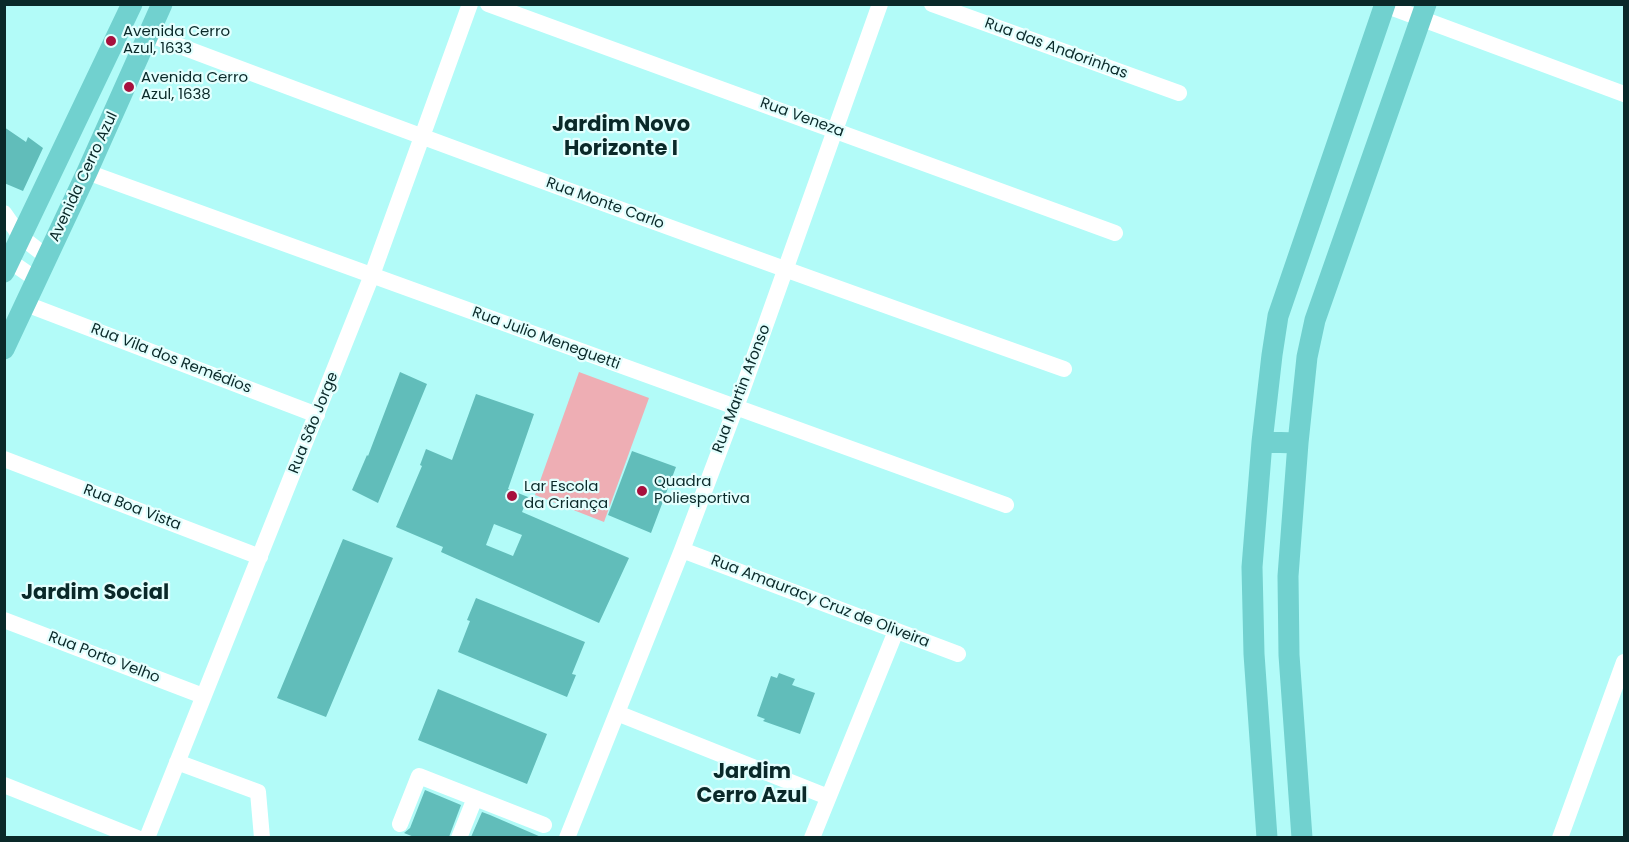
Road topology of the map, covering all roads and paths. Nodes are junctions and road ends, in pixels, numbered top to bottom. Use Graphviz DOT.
graph roads {
  1 [pos="132,4"];
  2 [pos="162,4"];
  3 [pos="470,4"];
  4 [pos="488,4"];
  5 [pos="880,4"];
  6 [pos="932,4"];
  7 [pos="1384,5"];
  8 [pos="1423,11"];
  9 [pos="121,29"];
  10 [pos="148,34"];
  11 [pos="1179,93"];
  12 [pos="1624,94"];
  13 [pos="121,95"];
  14 [pos="835,130"];
  15 [pos="422,138"];
  16 [pos="87,172"];
  17 [pos="4,213"];
  18 [pos="1115,232"];
  19 [pos="20,236"];
  20 [pos="47,256"];
  21 [pos="6,263"];
  22 [pos="786,271"];
  23 [pos="372,276"];
  24 [pos="37,280"];
  25 [pos="26,304"];
  26 [pos="4,349"];
  27 [pos="1064,369"];
  28 [pos="735,408"];
  29 [pos="317,415"];
  30 [pos="1262,442"];
  31 [pos="1298,443"];
  32 [pos="4,459"];
  33 [pos="1006,505"];
  34 [pos="682,550"];
  35 [pos="260,557"];
  36 [pos="4,620"];
  37 [pos="896,631"];
  38 [pos="958,654"];
  39 [pos="1624,662"];
  40 [pos="203,696"];
  41 [pos="617,713"];
  42 [pos="177,762"];
  43 [pos="4,785"];
  44 [pos="828,797"];
  45 [pos="476,798"];
  46 [pos="400,824"];
  47 [pos="543,825"];
  48 [pos="137,837"];
  49 [pos="147,837"];
  50 [pos="262,837"];
  51 [pos="459,837"];
  52 [pos="567,837"];
  53 [pos="812,837"];
  54 [pos="1267,837"];
  55 [pos="1302,837"];
  56 [pos="1560,837"];
  1 -- 9 [label="main road, Avenida Cerro Azul"];
  2 -- 10 [label="main road, Avenida Cerro Azul"];
  3 -- 15 [label="street, Rua São Jorge"];
  4 -- 14 [label="street, Rua Veneza"];
  5 -- 14 [label="street, Rua Martin Afonso"];
  6 -- 11 [label="street, Rua das Andorinhas"];
  7 -- 8 [label="street"];
  7 -- 30 [label="main road"];
  8 -- 12 [label="street"];
  8 -- 31 [label="main road"];
  9 -- 13 [label="main road"];
  9 -- 19 [label="main road, Avenida Cerro Azul"];
  10 -- 13 [label="main road, Avenida Cerro Azul"];
  10 -- 15 [label="street, Rua Monte Carlo"];
  13 -- 16 [label="main road, Avenida Cerro Azul"];
  14 -- 18 [label="street, Rua Veneza"];
  14 -- 22 [label="street, Rua Martin Afonso"];
  15 -- 22 [label="street, Rua Monte Carlo"];
  15 -- 23 [label="street, Rua São Jorge"];
  16 -- 20 [label="main road, Avenida Cerro Azul"];
  16 -- 23 [label="street, Rua Julio Meneguetti"];
  17 -- 19 [label="street"];
  19 -- 20 [label="street"];
  19 -- 21 [label="main road, Avenida Cerro Azul"];
  20 -- 24 [label="main road, Avenida Cerro Azul"];
  21 -- 24 [label="street"];
  22 -- 27 [label="street, Rua Monte Carlo"];
  22 -- 28 [label="street, Rua Martin Afonso"];
  23 -- 28 [label="street, Rua Julio Meneguetti"];
  23 -- 29 [label="street, Rua São Jorge"];
  24 -- 25 [label="main road, Avenida Cerro Azul"];
  25 -- 26 [label="main road, Avenida Cerro Azul"];
  25 -- 29 [label="street, Rua Vila dos Remédios"];
  28 -- 33 [label="street, Rua Julio Meneguetti"];
  28 -- 34 [label="street, Rua Martin Afonso"];
  29 -- 35 [label="street, Rua São Jorge"];
  30 -- 31 [label="main road"];
  30 -- 54 [label="main road"];
  31 -- 55 [label="main road"];
  32 -- 35 [label="street, Rua Boa Vista"];
  34 -- 37 [label="street, Rua Amauracy Cruz de Oliveira"];
  34 -- 41 [label="street, Rua Martin Afonso"];
  35 -- 40 [label="street, Rua São Jorge"];
  36 -- 40 [label="street, Rua Porto Velho"];
  37 -- 38 [label="street, Rua Amauracy Cruz de Oliveira"];
  37 -- 44 [label="street"];
  39 -- 56 [label="street"];
  40 -- 42 [label="street, Rua São Jorge"];
  41 -- 44 [label="street"];
  41 -- 52 [label="street, Rua Martin Afonso"];
  42 -- 49 [label="street, Rua São Jorge"];
  42 -- 50 [label="street"];
  43 -- 48 [label="street"];
  44 -- 53 [label="street"];
  45 -- 46 [label="street"];
  45 -- 47 [label="street"];
  45 -- 51 [label="street"];
}
